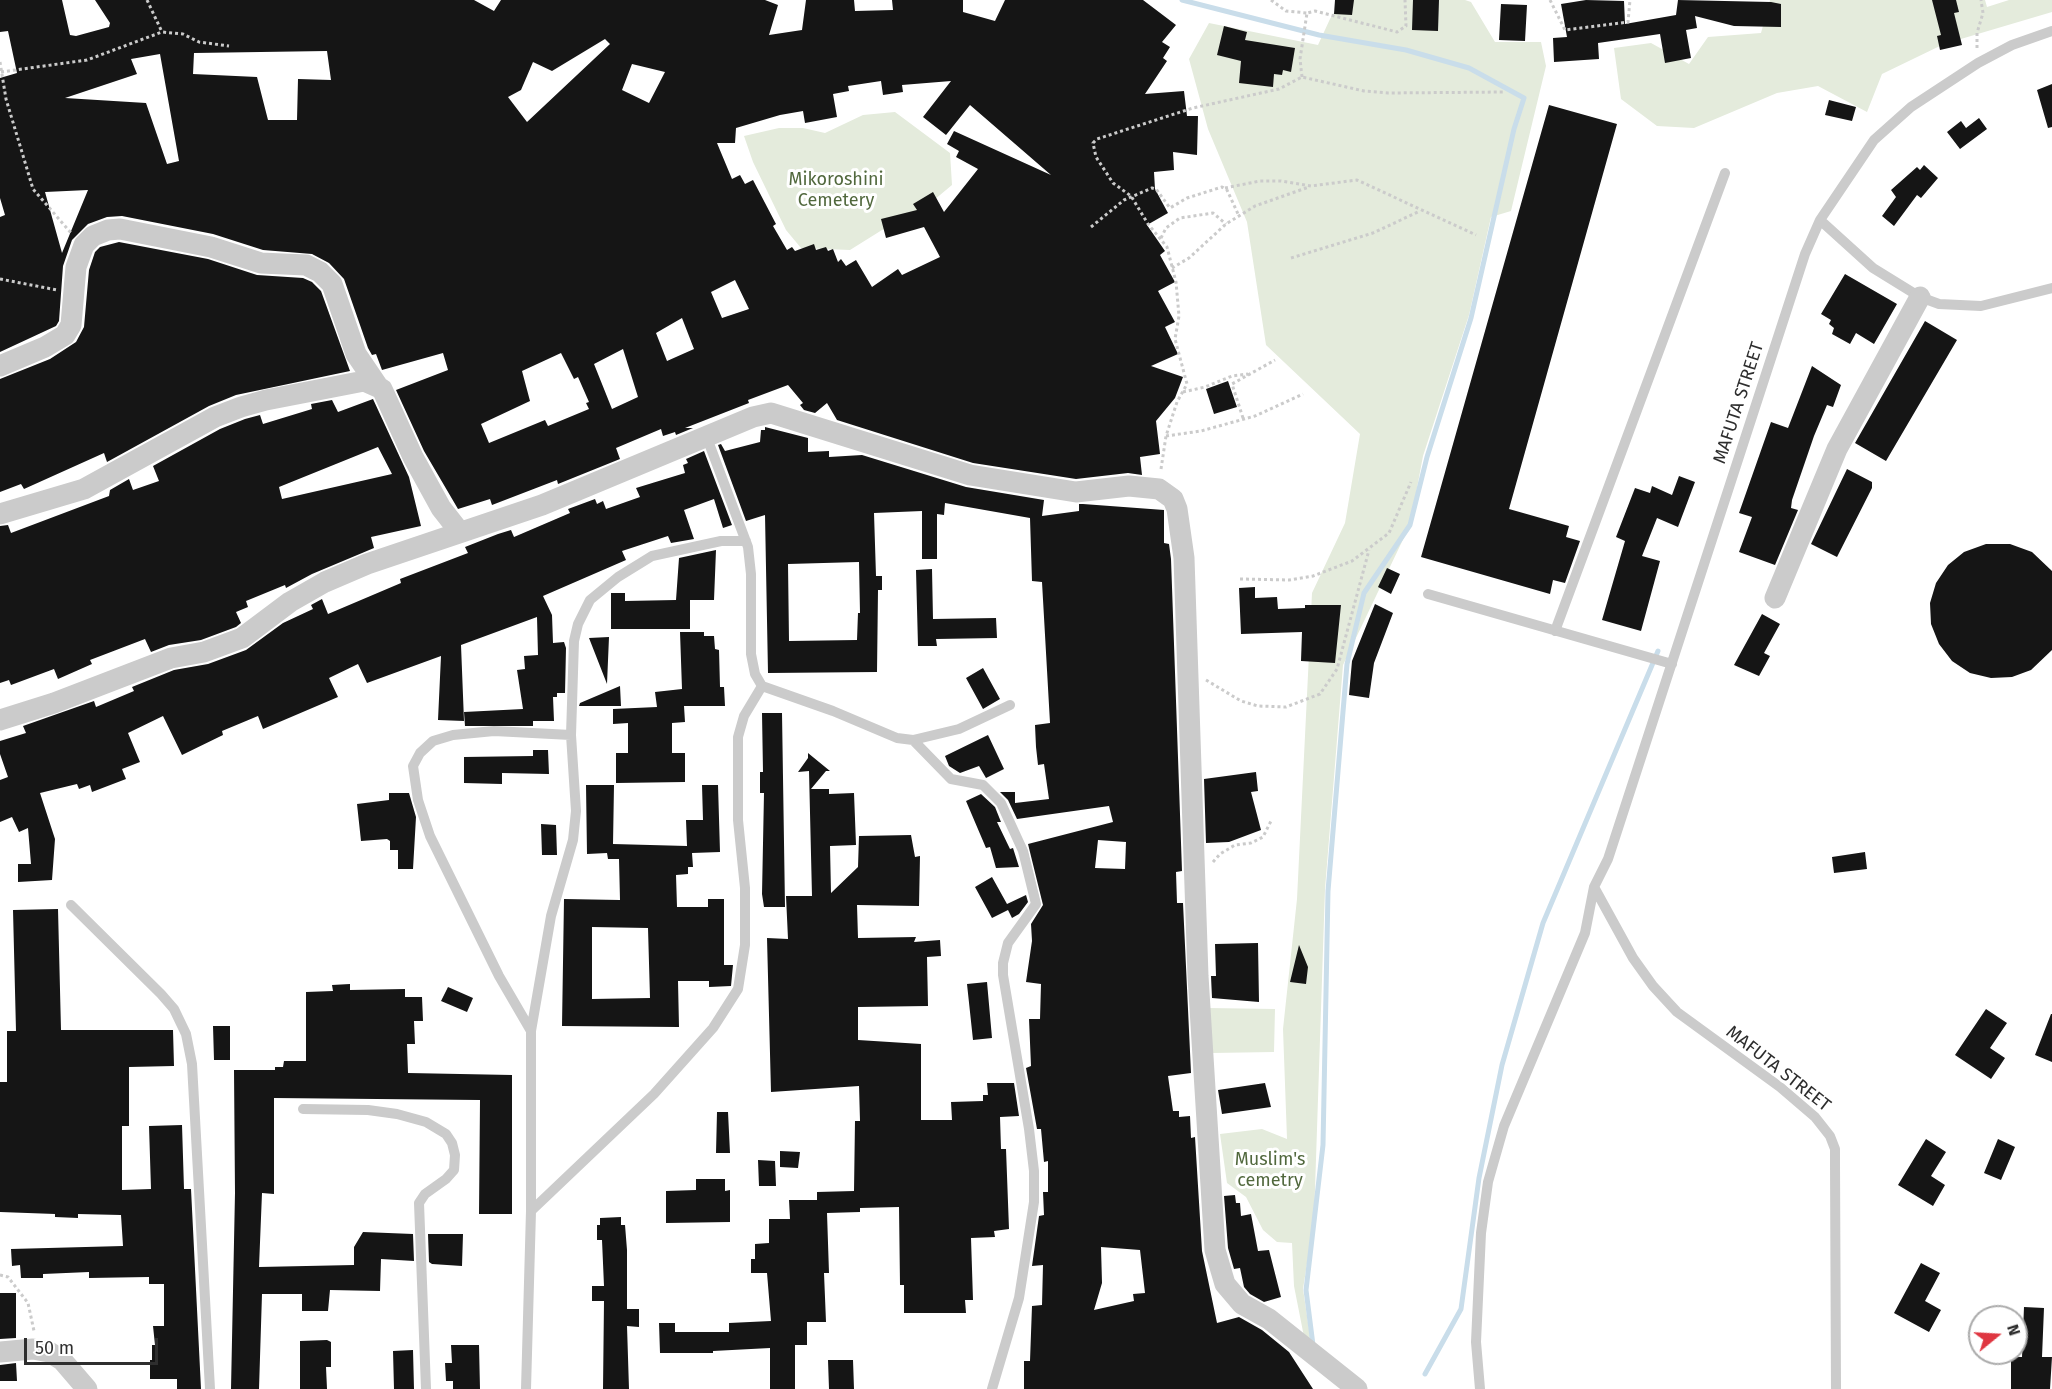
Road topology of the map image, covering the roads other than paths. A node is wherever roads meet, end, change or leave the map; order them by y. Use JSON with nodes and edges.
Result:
{"nodes":[{"id":1,"x":2052,"y":31,"type":"edge"},
{"id":2,"x":1725,"y":173,"type":"dead end"},
{"id":3,"x":1820,"y":220,"type":"junction"},
{"id":4,"x":2052,"y":288,"type":"edge"},
{"id":5,"x":1920,"y":297,"type":"junction"},
{"id":6,"x":0,"y":366,"type":"edge"},
{"id":7,"x":377,"y":385,"type":"junction"},
{"id":8,"x":707,"y":438,"type":"junction"},
{"id":9,"x":0,"y":514,"type":"edge"},
{"id":10,"x":459,"y":531,"type":"junction"},
{"id":11,"x":746,"y":541,"type":"junction"},
{"id":12,"x":1428,"y":594,"type":"dead end"},
{"id":13,"x":1775,"y":598,"type":"dead end"},
{"id":14,"x":1555,"y":631,"type":"junction"},
{"id":15,"x":1672,"y":664,"type":"junction"},
{"id":16,"x":762,"y":686,"type":"junction"},
{"id":17,"x":1010,"y":705,"type":"dead end"},
{"id":18,"x":0,"y":720,"type":"edge"},
{"id":19,"x":571,"y":735,"type":"junction"},
{"id":20,"x":913,"y":740,"type":"junction"},
{"id":21,"x":1594,"y":887,"type":"junction"},
{"id":22,"x":71,"y":905,"type":"dead end"},
{"id":23,"x":531,"y":1030,"type":"junction"},
{"id":24,"x":303,"y":1109,"type":"dead end"},
{"id":25,"x":531,"y":1211,"type":"junction"},
{"id":26,"x":0,"y":1352,"type":"edge"},
{"id":27,"x":87,"y":1389,"type":"edge"},
{"id":28,"x":210,"y":1389,"type":"edge"},
{"id":29,"x":426,"y":1389,"type":"edge"},
{"id":30,"x":526,"y":1389,"type":"edge"},
{"id":31,"x":992,"y":1389,"type":"edge"},
{"id":32,"x":1358,"y":1389,"type":"edge"},
{"id":33,"x":1480,"y":1389,"type":"edge"},
{"id":34,"x":1836,"y":1389,"type":"edge"}],
"edges":[{"from":1,"to":3,"type":"lane","name":"MAFUTA STREET"},
{"from":2,"to":14,"type":"lane"},
{"from":3,"to":5,"type":"lane"},
{"from":3,"to":15,"type":"lane","name":"MAFUTA STREET"},
{"from":4,"to":5,"type":"lane"},
{"from":5,"to":13,"type":"street"},
{"from":6,"to":7,"type":"street"},
{"from":7,"to":9,"type":"street"},
{"from":7,"to":10,"type":"street"},
{"from":8,"to":10,"type":"street"},
{"from":8,"to":11,"type":"lane"},
{"from":8,"to":32,"type":"street"},
{"from":10,"to":18,"type":"street"},
{"from":11,"to":16,"type":"lane"},
{"from":11,"to":19,"type":"lane"},
{"from":12,"to":14,"type":"lane"},
{"from":14,"to":15,"type":"lane"},
{"from":15,"to":21,"type":"lane","name":"MAFUTA STREET"},
{"from":16,"to":20,"type":"lane"},
{"from":16,"to":25,"type":"lane"},
{"from":17,"to":20,"type":"lane"},
{"from":19,"to":23,"type":"lane"},
{"from":19,"to":23,"type":"lane"},
{"from":20,"to":31,"type":"lane"},
{"from":21,"to":33,"type":"lane","name":"MAFUTA STREET"},
{"from":21,"to":34,"type":"lane","name":"MAFUTA STREET"},
{"from":22,"to":28,"type":"lane"},
{"from":23,"to":25,"type":"lane"},
{"from":24,"to":29,"type":"lane"},
{"from":25,"to":30,"type":"lane"},
{"from":26,"to":27,"type":"street"}]}
